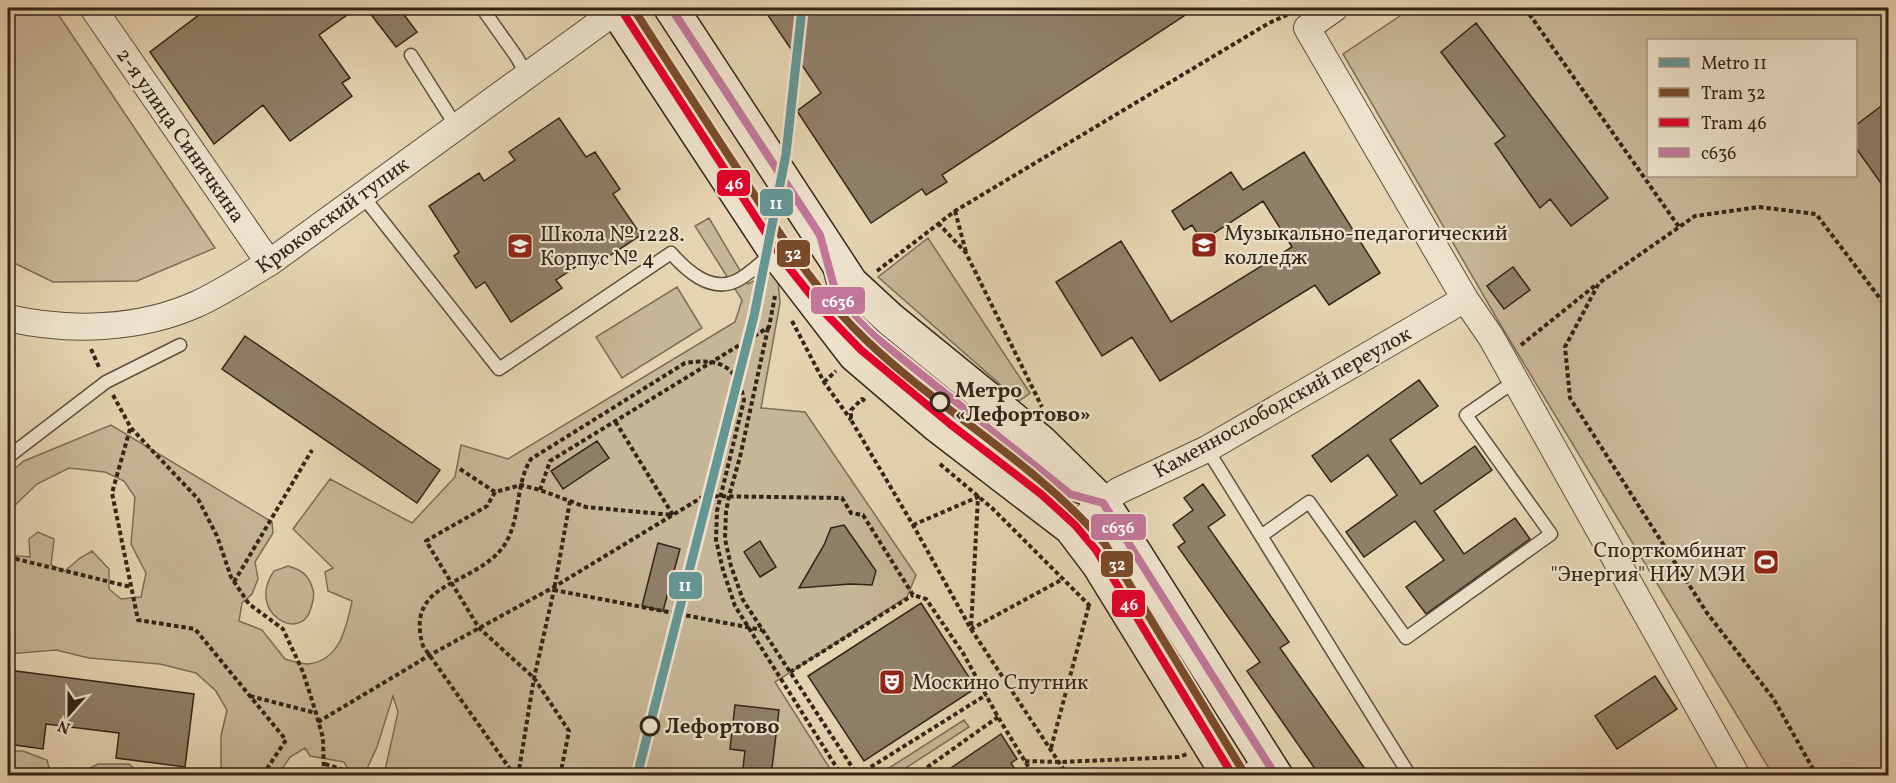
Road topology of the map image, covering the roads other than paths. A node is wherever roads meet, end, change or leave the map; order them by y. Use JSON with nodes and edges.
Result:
{"nodes":[{"id":1,"x":93,"y":8,"type":"edge"},
{"id":2,"x":482,"y":8,"type":"edge"},
{"id":3,"x":617,"y":8,"type":"edge"},
{"id":4,"x":671,"y":8,"type":"edge"},
{"id":5,"x":1324,"y":10,"type":"edge"},
{"id":6,"x":411,"y":55,"type":"dead end"},
{"id":7,"x":527,"y":75,"type":"junction"},
{"id":8,"x":456,"y":126,"type":"junction"},
{"id":9,"x":362,"y":195,"type":"junction"},
{"id":10,"x":820,"y":235,"type":"junction"},
{"id":11,"x":775,"y":251,"type":"junction"},
{"id":12,"x":269,"y":263,"type":"junction"},
{"id":13,"x":1465,"y":300,"type":"junction"},
{"id":14,"x":8,"y":318,"type":"edge"},
{"id":15,"x":180,"y":345,"type":"dead end"},
{"id":16,"x":1515,"y":381,"type":"junction"},
{"id":17,"x":1207,"y":449,"type":"junction"},
{"id":18,"x":8,"y":457,"type":"edge"},
{"id":19,"x":1103,"y":503,"type":"junction"},
{"id":20,"x":1071,"y":528,"type":"junction"},
{"id":21,"x":1261,"y":536,"type":"junction"},
{"id":22,"x":1265,"y":772,"type":"edge"},
{"id":23,"x":1229,"y":776,"type":"edge"},
{"id":24,"x":1410,"y":776,"type":"edge"},
{"id":25,"x":1737,"y":776,"type":"edge"}],
"edges":[{"from":1,"to":12,"type":"street","name":"2-я улица Синичкина"},
{"from":2,"to":7,"type":"lane"},
{"from":3,"to":7,"type":"street","name":"Крюковский тупик"},
{"from":3,"to":11,"type":"main road"},
{"from":4,"to":10,"type":"main road"},
{"from":5,"to":13,"type":"street"},
{"from":6,"to":8,"type":"lane"},
{"from":7,"to":8,"type":"street","name":"Крюковский тупик"},
{"from":8,"to":9,"type":"street","name":"Крюковский тупик"},
{"from":9,"to":11,"type":"lane"},
{"from":9,"to":12,"type":"street","name":"Крюковский тупик"},
{"from":10,"to":19,"type":"main road"},
{"from":10,"to":19,"type":"lane"},
{"from":11,"to":20,"type":"main road"},
{"from":12,"to":14,"type":"street","name":"Крюковский тупик"},
{"from":13,"to":16,"type":"street"},
{"from":13,"to":17,"type":"street","name":"Каменнослободский переулок"},
{"from":15,"to":18,"type":"lane"},
{"from":16,"to":21,"type":"lane"},
{"from":16,"to":25,"type":"street"},
{"from":17,"to":19,"type":"street","name":"Каменнослободский переулок"},
{"from":17,"to":21,"type":"lane"},
{"from":19,"to":20,"type":"street","name":"Каменнослободский переулок"},
{"from":19,"to":22,"type":"main road"},
{"from":20,"to":23,"type":"main road"},
{"from":21,"to":24,"type":"lane"}]}
